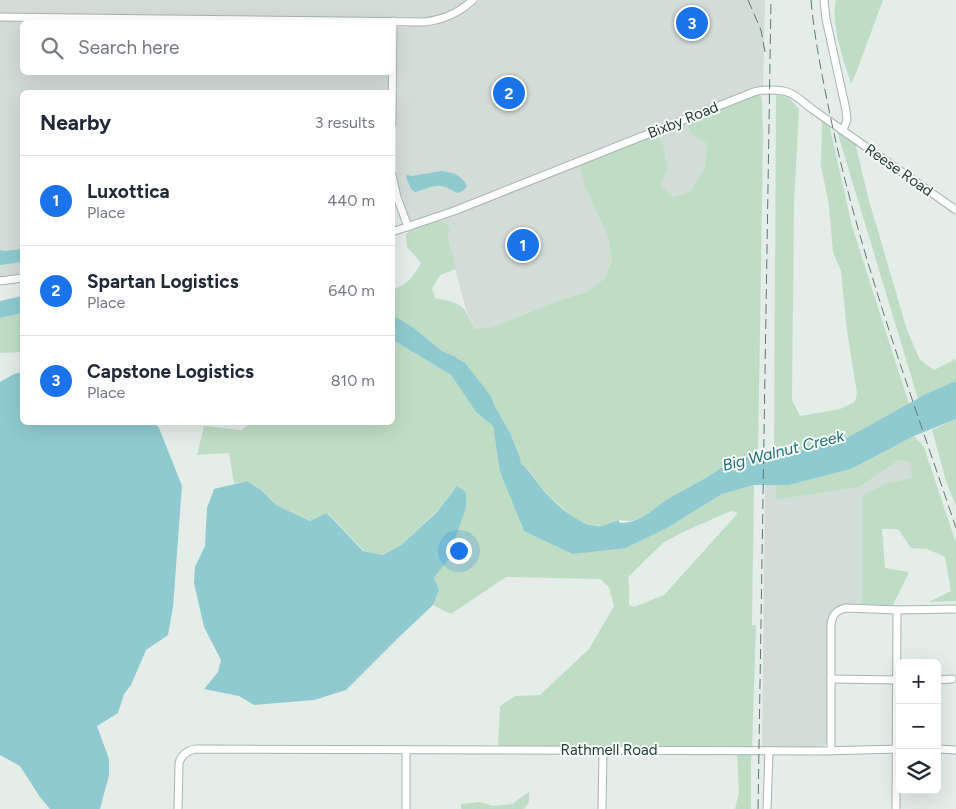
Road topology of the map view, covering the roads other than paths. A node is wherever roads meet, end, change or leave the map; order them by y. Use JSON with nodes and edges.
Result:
{"nodes":[{"id":1,"x":473,"y":0,"type":"edge"},
{"id":2,"x":824,"y":0,"type":"edge"},
{"id":3,"x":0,"y":16,"type":"edge"},
{"id":4,"x":234,"y":20,"type":"edge"},
{"id":5,"x":395,"y":22,"type":"edge"},
{"id":6,"x":392,"y":75,"type":"edge"},
{"id":7,"x":392,"y":90,"type":"edge"},
{"id":8,"x":843,"y":130,"type":"junction"},
{"id":9,"x":395,"y":187,"type":"edge"},
{"id":10,"x":956,"y":210,"type":"edge"},
{"id":11,"x":408,"y":227,"type":"junction"},
{"id":12,"x":395,"y":231,"type":"edge"},
{"id":13,"x":20,"y":278,"type":"edge"},
{"id":14,"x":0,"y":281,"type":"edge"},
{"id":15,"x":956,"y":609,"type":"edge"},
{"id":16,"x":897,"y":610,"type":"junction"},
{"id":17,"x":898,"y":659,"type":"edge"},
{"id":18,"x":831,"y":679,"type":"junction"},
{"id":19,"x":896,"y":680,"type":"edge"},
{"id":20,"x":941,"y":680,"type":"edge"},
{"id":21,"x":952,"y":680,"type":"dead end"},
{"id":22,"x":896,"y":749,"type":"edge"},
{"id":23,"x":941,"y":749,"type":"edge"},
{"id":24,"x":406,"y":750,"type":"junction"},
{"id":25,"x":603,"y":750,"type":"junction"},
{"id":26,"x":956,"y":750,"type":"edge"},
{"id":27,"x":769,"y":751,"type":"junction"},
{"id":28,"x":831,"y":751,"type":"junction"},
{"id":29,"x":896,"y":794,"type":"edge"},
{"id":30,"x":178,"y":809,"type":"edge"},
{"id":31,"x":406,"y":809,"type":"edge"},
{"id":32,"x":602,"y":809,"type":"edge"},
{"id":33,"x":767,"y":809,"type":"edge"},
{"id":34,"x":896,"y":809,"type":"edge"}],
"edges":[{"from":1,"to":5,"type":"street"},
{"from":2,"to":8,"type":"street"},
{"from":3,"to":4,"type":"street"},
{"from":6,"to":7,"type":"street"},
{"from":8,"to":10,"type":"street","name":"Reese Road"},
{"from":8,"to":11,"type":"street","name":"Bixby Road"},
{"from":9,"to":11,"type":"street"},
{"from":11,"to":12,"type":"street","name":"Bixby Road"},
{"from":13,"to":14,"type":"street"},
{"from":15,"to":16,"type":"street"},
{"from":16,"to":17,"type":"street"},
{"from":16,"to":18,"type":"street"},
{"from":18,"to":19,"type":"street"},
{"from":18,"to":28,"type":"street"},
{"from":20,"to":21,"type":"street"},
{"from":22,"to":28,"type":"street","name":"Rathmell Road"},
{"from":23,"to":26,"type":"street"},
{"from":24,"to":25,"type":"street","name":"Rathmell Road"},
{"from":24,"to":30,"type":"street","name":"Rathmell Road"},
{"from":24,"to":31,"type":"street"},
{"from":25,"to":27,"type":"street","name":"Rathmell Road"},
{"from":25,"to":32,"type":"street"},
{"from":27,"to":28,"type":"street","name":"Rathmell Road"},
{"from":27,"to":33,"type":"street"},
{"from":29,"to":34,"type":"street"}]}
